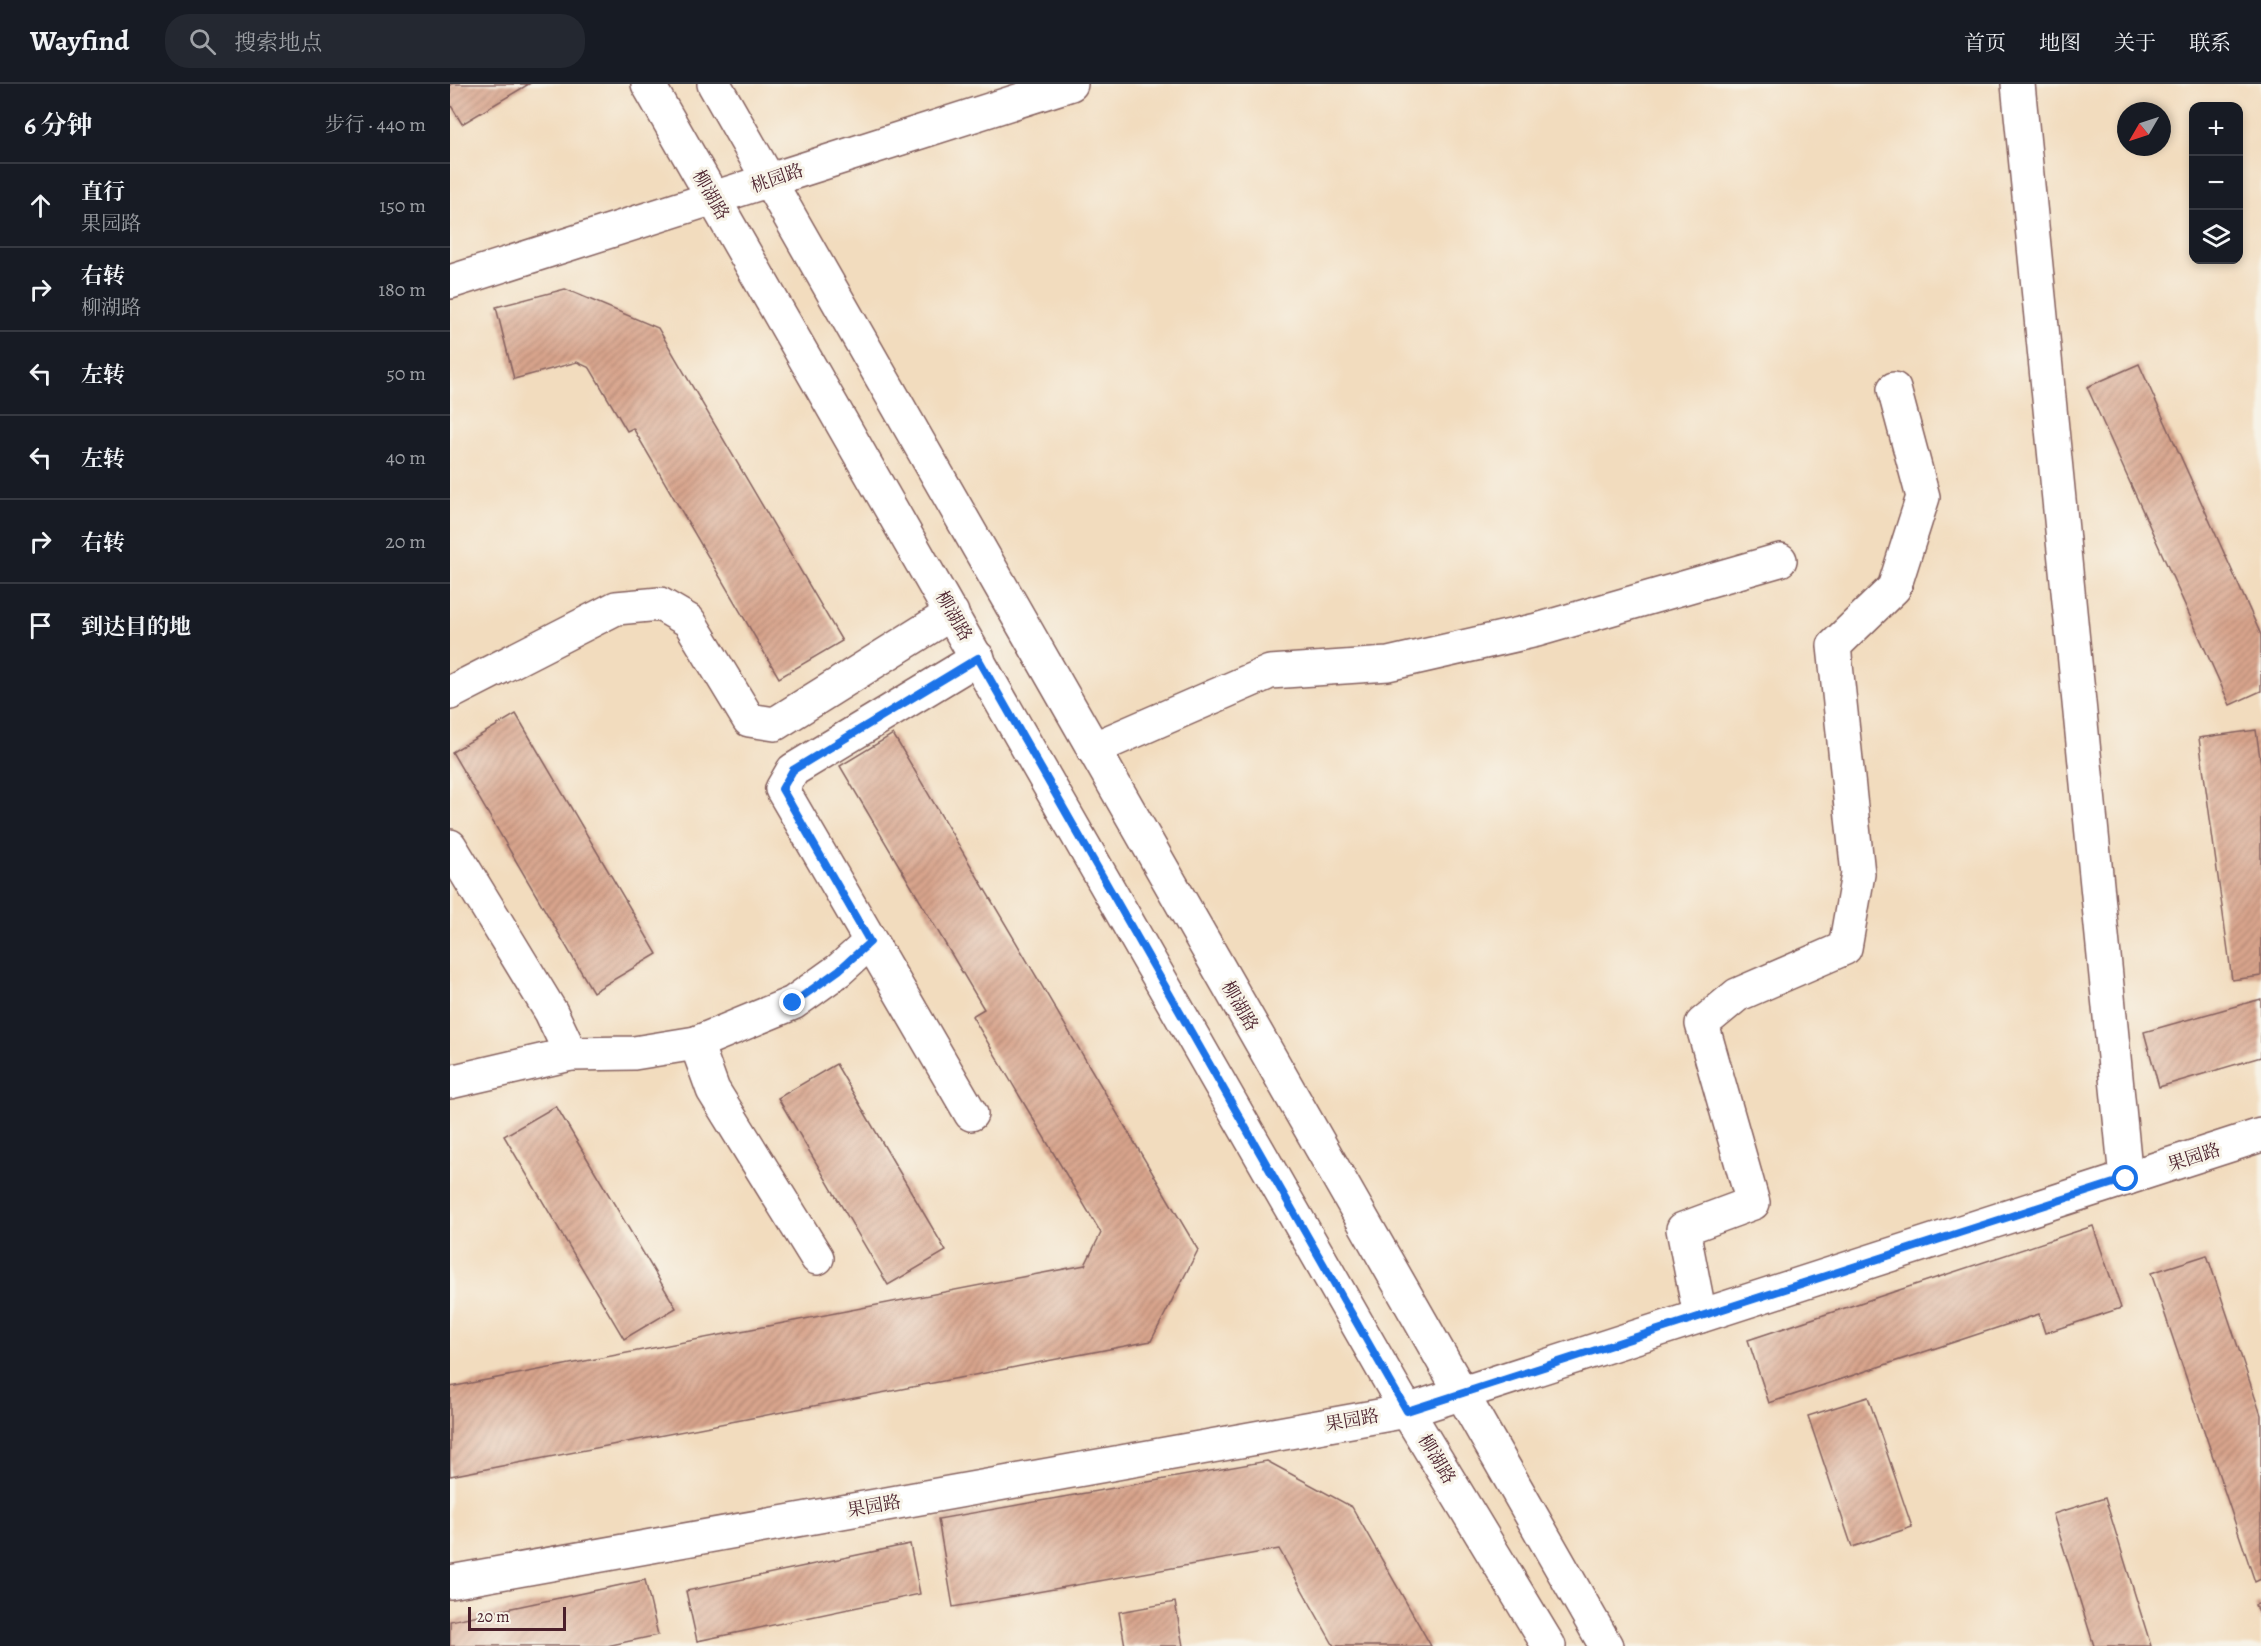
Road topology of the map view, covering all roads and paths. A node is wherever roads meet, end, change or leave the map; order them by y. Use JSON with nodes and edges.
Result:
{"nodes":[{"id":1,"x":648,"y":84,"type":"edge"},
{"id":2,"x":714,"y":84,"type":"edge"},
{"id":3,"x":1071,"y":84,"type":"edge"},
{"id":4,"x":2018,"y":84,"type":"edge"},
{"id":5,"x":768,"y":180,"type":"junction"},
{"id":6,"x":714,"y":200,"type":"junction"},
{"id":7,"x":450,"y":282,"type":"edge"},
{"id":8,"x":1894,"y":389,"type":"dead end"},
{"id":9,"x":1780,"y":560,"type":"dead end"},
{"id":10,"x":952,"y":613,"type":"junction"},
{"id":11,"x":978,"y":658,"type":"junction"},
{"id":12,"x":450,"y":693,"type":"edge"},
{"id":13,"x":1094,"y":749,"type":"junction"},
{"id":14,"x":450,"y":846,"type":"edge"},
{"id":15,"x":870,"y":942,"type":"junction"},
{"id":16,"x":696,"y":1043,"type":"junction"},
{"id":17,"x":571,"y":1054,"type":"junction"},
{"id":18,"x":450,"y":1082,"type":"edge"},
{"id":19,"x":971,"y":1114,"type":"dead end"},
{"id":20,"x":2261,"y":1135,"type":"edge"},
{"id":21,"x":2126,"y":1179,"type":"junction"},
{"id":22,"x":817,"y":1258,"type":"dead end"},
{"id":23,"x":1700,"y":1316,"type":"junction"},
{"id":24,"x":1461,"y":1392,"type":"junction"},
{"id":25,"x":1407,"y":1411,"type":"junction"},
{"id":26,"x":450,"y":1582,"type":"edge"},
{"id":27,"x":1549,"y":1646,"type":"edge"},
{"id":28,"x":1606,"y":1646,"type":"edge"}],
"edges":[{"from":1,"to":6,"type":"street","name":"柳湖路"},
{"from":2,"to":5,"type":"street","name":"柳湖路"},
{"from":3,"to":5,"type":"street","name":"桃园路"},
{"from":4,"to":21,"type":"street"},
{"from":5,"to":6,"type":"street","name":"桃园路"},
{"from":5,"to":13,"type":"street","name":"柳湖路"},
{"from":6,"to":7,"type":"street","name":"桃园路"},
{"from":6,"to":10,"type":"street","name":"柳湖路"},
{"from":8,"to":23,"type":"street"},
{"from":9,"to":13,"type":"street"},
{"from":10,"to":11,"type":"street","name":"柳湖路"},
{"from":10,"to":12,"type":"street"},
{"from":11,"to":15,"type":"street"},
{"from":11,"to":25,"type":"street","name":"柳湖路"},
{"from":13,"to":24,"type":"street","name":"柳湖路"},
{"from":14,"to":17,"type":"street"},
{"from":15,"to":16,"type":"street"},
{"from":15,"to":19,"type":"street"},
{"from":16,"to":17,"type":"street"},
{"from":16,"to":22,"type":"street"},
{"from":17,"to":18,"type":"street"},
{"from":20,"to":21,"type":"street","name":"果园路"},
{"from":21,"to":23,"type":"street","name":"果园路"},
{"from":23,"to":24,"type":"street","name":"果园路"},
{"from":24,"to":25,"type":"street","name":"果园路"},
{"from":24,"to":28,"type":"street","name":"柳湖路"},
{"from":25,"to":26,"type":"street","name":"果园路"},
{"from":25,"to":27,"type":"street","name":"柳湖路"}]}
